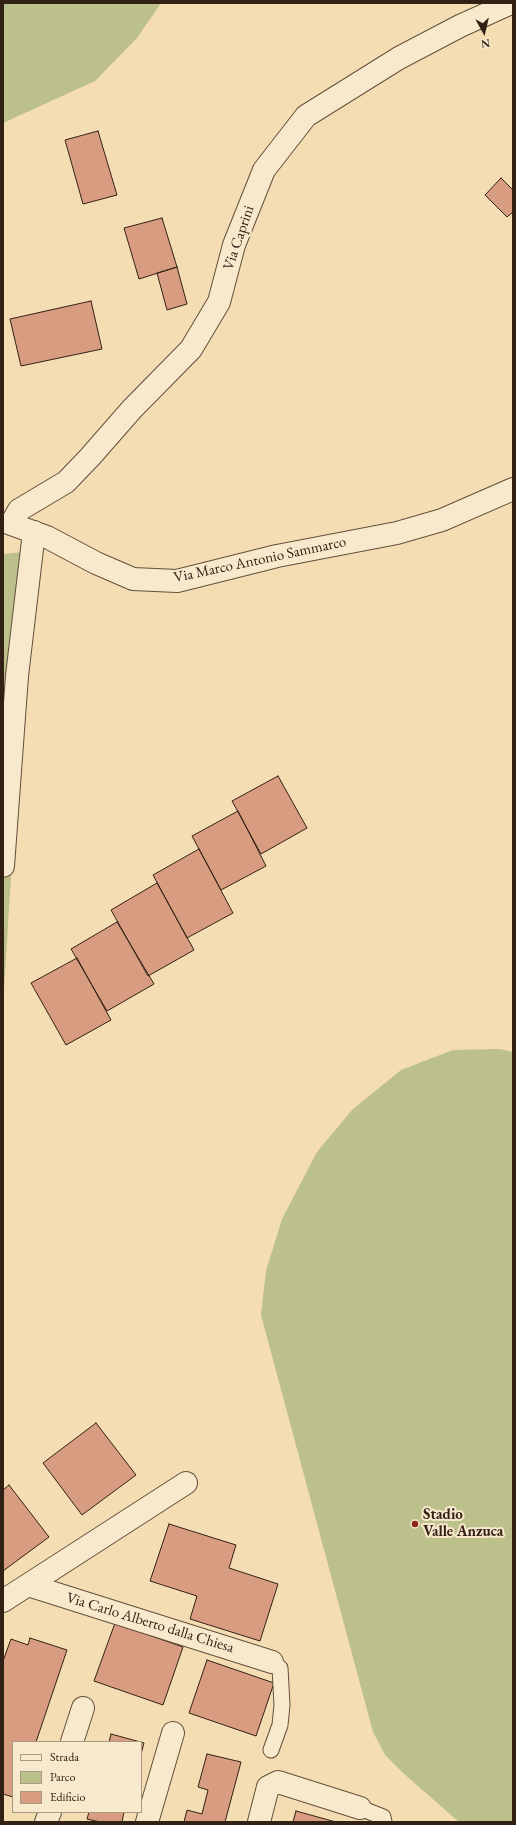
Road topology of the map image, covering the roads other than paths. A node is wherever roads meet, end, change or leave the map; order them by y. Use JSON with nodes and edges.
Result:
{"nodes":[{"id":1,"x":511,"y":3,"type":"edge"},
{"id":2,"x":513,"y":489,"type":"edge"},
{"id":3,"x":7,"y":525,"type":"edge"},
{"id":4,"x":40,"y":535,"type":"junction"},
{"id":5,"x":3,"y":866,"type":"edge"},
{"id":6,"x":186,"y":1483,"type":"dead end"},
{"id":7,"x":28,"y":1585,"type":"junction"},
{"id":8,"x":3,"y":1601,"type":"edge"},
{"id":9,"x":272,"y":1662,"type":"joint"},
{"id":10,"x":83,"y":1708,"type":"dead end"},
{"id":11,"x":173,"y":1733,"type":"dead end"},
{"id":12,"x":72,"y":1741,"type":"edge"},
{"id":13,"x":271,"y":1750,"type":"dead end"},
{"id":14,"x":360,"y":1808,"type":"joint"},
{"id":15,"x":147,"y":1822,"type":"edge"},
{"id":16,"x":259,"y":1822,"type":"edge"},
{"id":17,"x":384,"y":1822,"type":"edge"}],
"edges":[{"from":1,"to":3,"type":"street","name":"Via Caprini"},
{"from":2,"to":4,"type":"street","name":"Via Marco Antonio Sammarco"},
{"from":3,"to":4,"type":"street","name":"Via Marco Antonio Sammarco"},
{"from":4,"to":5,"type":"street"},
{"from":6,"to":7,"type":"street"},
{"from":7,"to":8,"type":"street"},
{"from":7,"to":9,"type":"street","name":"Via Carlo Alberto dalla Chiesa"},
{"from":9,"to":13,"type":"lane"},
{"from":10,"to":12,"type":"street"},
{"from":11,"to":15,"type":"street"},
{"from":14,"to":16,"type":"street"},
{"from":14,"to":17,"type":"lane"}]}
